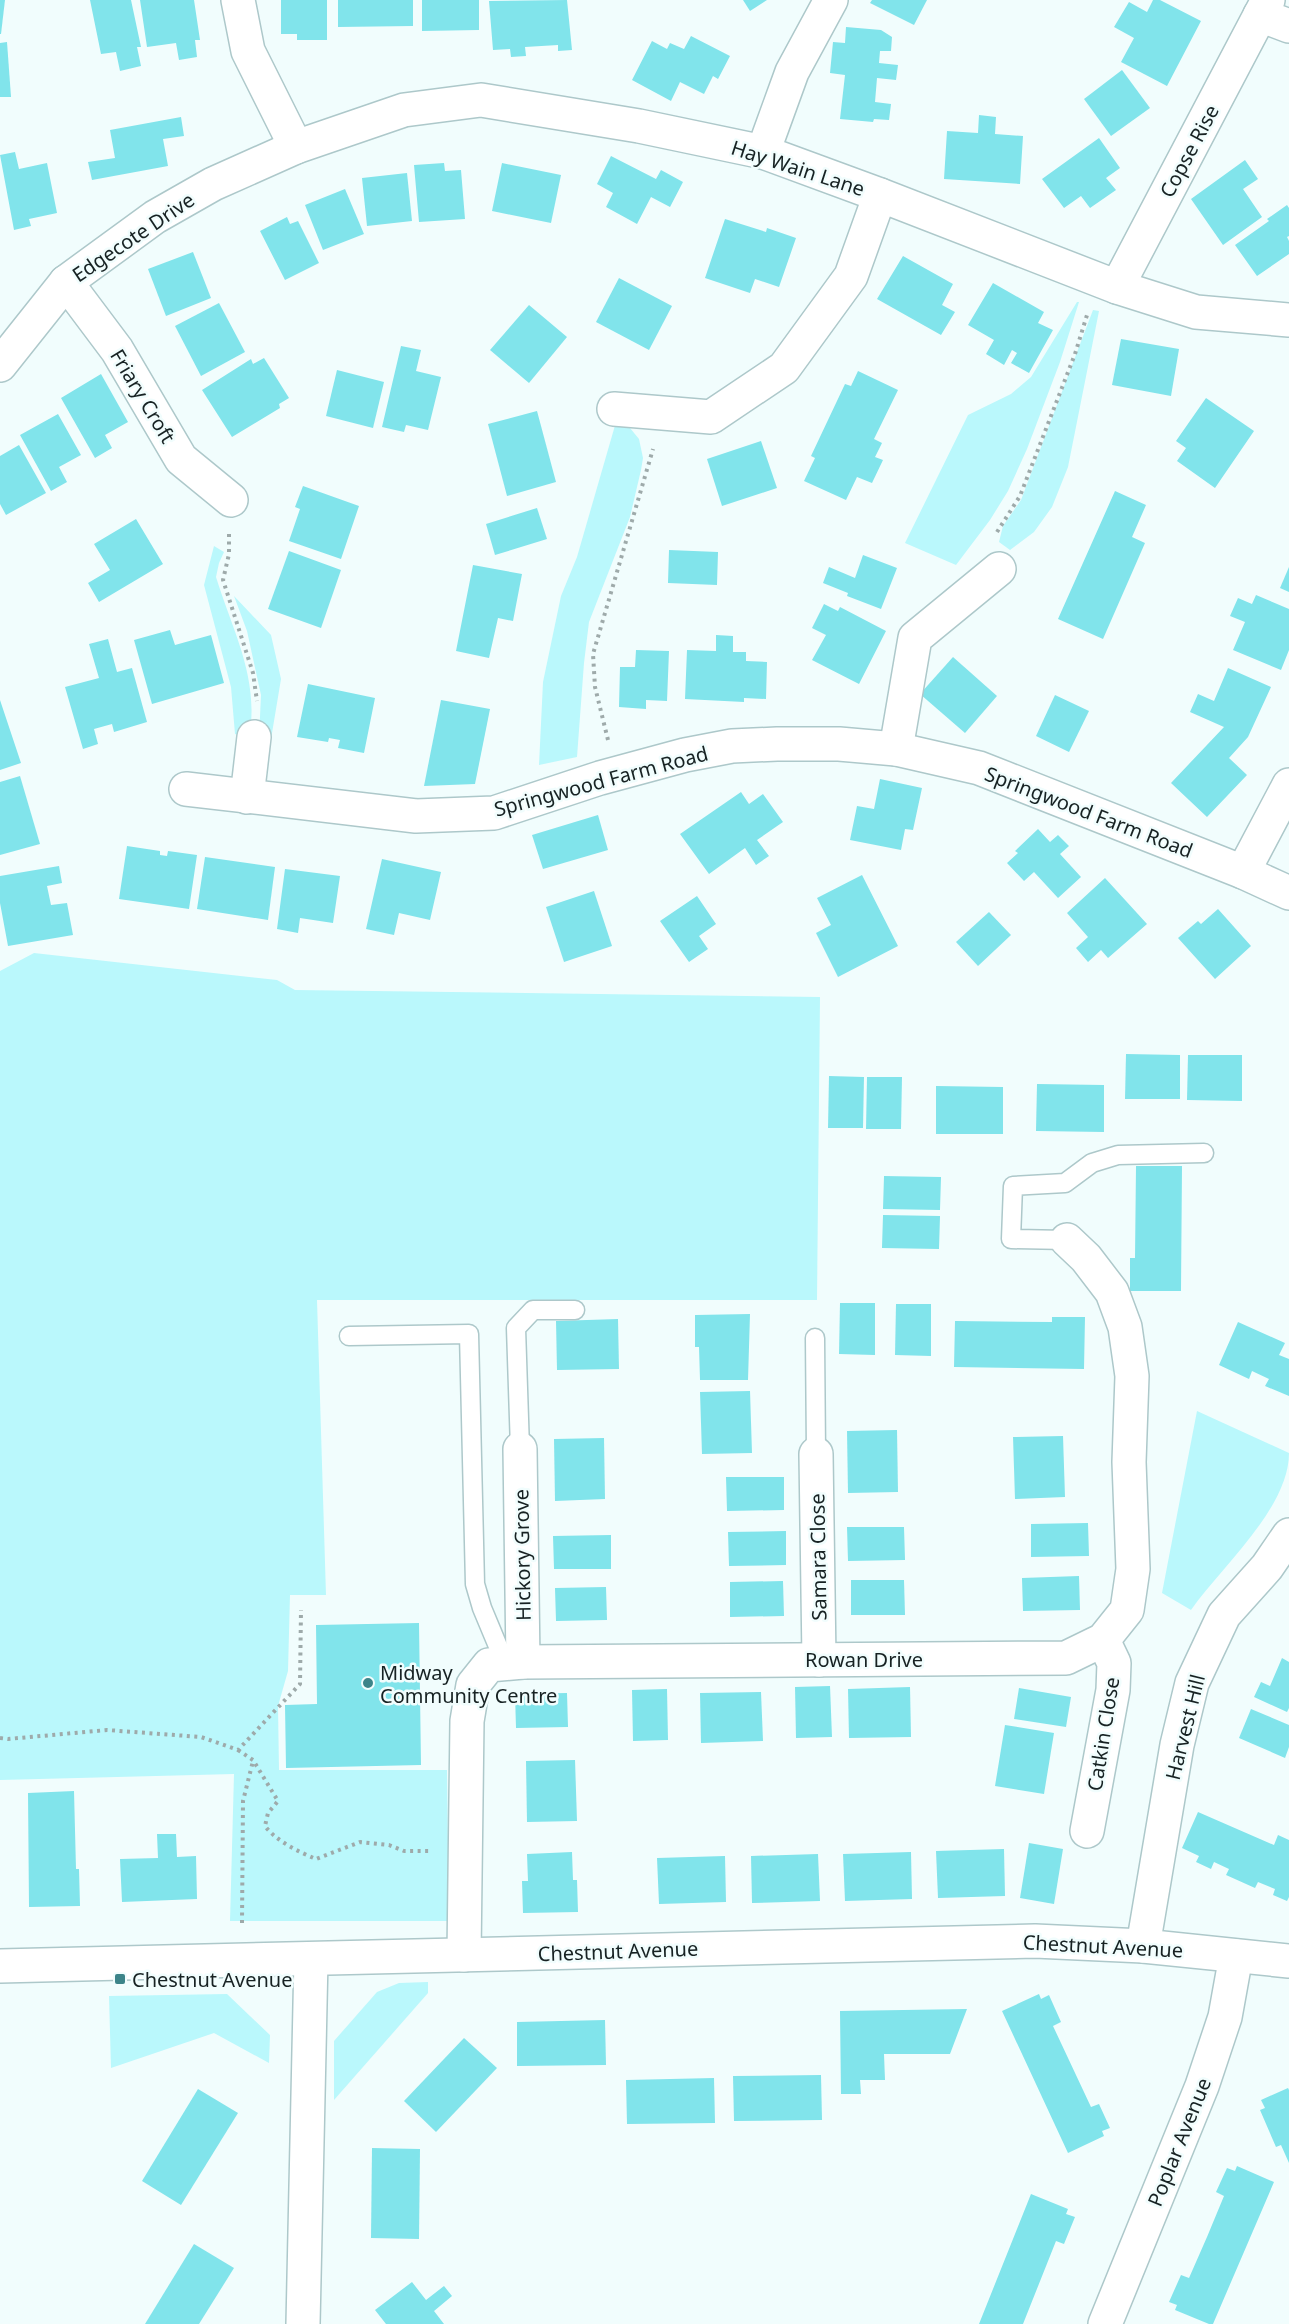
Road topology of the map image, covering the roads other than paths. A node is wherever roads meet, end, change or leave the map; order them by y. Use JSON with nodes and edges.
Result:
{"nodes":[{"id":1,"x":238,"y":0,"type":"edge"},
{"id":2,"x":831,"y":0,"type":"edge"},
{"id":3,"x":1272,"y":14,"type":"edge"},
{"id":4,"x":296,"y":147,"type":"junction"},
{"id":5,"x":763,"y":152,"type":"junction"},
{"id":6,"x":880,"y":195,"type":"junction"},
{"id":7,"x":66,"y":282,"type":"junction"},
{"id":8,"x":1108,"y":284,"type":"junction"},
{"id":9,"x":1289,"y":320,"type":"edge"},
{"id":10,"x":0,"y":365,"type":"edge"},
{"id":11,"x":614,"y":409,"type":"dead end"},
{"id":12,"x":231,"y":500,"type":"road end"},
{"id":13,"x":999,"y":569,"type":"road end"},
{"id":14,"x":254,"y":737,"type":"road end"},
{"id":15,"x":896,"y":749,"type":"junction"},
{"id":16,"x":1289,"y":784,"type":"edge"},
{"id":17,"x":186,"y":789,"type":"dead end"},
{"id":18,"x":247,"y":797,"type":"junction"},
{"id":19,"x":1243,"y":872,"type":"junction"},
{"id":20,"x":1289,"y":893,"type":"edge"},
{"id":21,"x":1204,"y":1153,"type":"dead end"},
{"id":22,"x":1067,"y":1240,"type":"joint"},
{"id":23,"x":575,"y":1310,"type":"dead end"},
{"id":24,"x":349,"y":1336,"type":"dead end"},
{"id":25,"x":815,"y":1338,"type":"dead end"},
{"id":26,"x":520,"y":1449,"type":"joint"},
{"id":27,"x":816,"y":1454,"type":"joint"},
{"id":28,"x":1289,"y":1535,"type":"edge"},
{"id":29,"x":1102,"y":1640,"type":"junction"},
{"id":30,"x":819,"y":1660,"type":"junction"},
{"id":31,"x":514,"y":1663,"type":"junction"},
{"id":32,"x":1087,"y":1831,"type":"dead end"},
{"id":33,"x":1143,"y":1946,"type":"junction"},
{"id":34,"x":464,"y":1955,"type":"junction"},
{"id":35,"x":1236,"y":1956,"type":"junction"},
{"id":36,"x":311,"y":1959,"type":"junction"},
{"id":37,"x":1289,"y":1961,"type":"edge"},
{"id":38,"x":0,"y":1966,"type":"edge"},
{"id":39,"x":303,"y":2324,"type":"edge"},
{"id":40,"x":1105,"y":2324,"type":"edge"}],
"edges":[{"from":1,"to":4,"type":"street"},
{"from":2,"to":5,"type":"street"},
{"from":3,"to":8,"type":"street","name":"Copse Rise"},
{"from":4,"to":5,"type":"street","name":"Hay Wain Lane"},
{"from":4,"to":7,"type":"street","name":"Edgecote Drive"},
{"from":5,"to":6,"type":"street","name":"Hay Wain Lane"},
{"from":6,"to":8,"type":"street","name":"Hay Wain Lane"},
{"from":6,"to":11,"type":"street"},
{"from":7,"to":10,"type":"street","name":"Edgecote Drive"},
{"from":7,"to":12,"type":"street","name":"Friary Croft"},
{"from":8,"to":9,"type":"street","name":"Hay Wain Lane"},
{"from":13,"to":15,"type":"street"},
{"from":14,"to":18,"type":"street"},
{"from":15,"to":18,"type":"street","name":"Springwood Farm Road"},
{"from":15,"to":19,"type":"street","name":"Springwood Farm Road"},
{"from":16,"to":19,"type":"street"},
{"from":17,"to":18,"type":"street","name":"Springwood Farm Road"},
{"from":19,"to":20,"type":"street","name":"Springwood Farm Road"},
{"from":21,"to":22,"type":"lane"},
{"from":22,"to":29,"type":"street","name":"Rowan Drive"},
{"from":23,"to":26,"type":"lane"},
{"from":24,"to":31,"type":"lane"},
{"from":25,"to":27,"type":"lane"},
{"from":26,"to":31,"type":"street","name":"Hickory Grove"},
{"from":27,"to":30,"type":"street","name":"Samara Close"},
{"from":28,"to":33,"type":"street","name":"Harvest Hill"},
{"from":29,"to":30,"type":"street","name":"Rowan Drive"},
{"from":29,"to":32,"type":"street","name":"Catkin Close"},
{"from":30,"to":31,"type":"street","name":"Rowan Drive"},
{"from":31,"to":34,"type":"street","name":"Rowan Drive"},
{"from":33,"to":34,"type":"street","name":"Chestnut Avenue"},
{"from":33,"to":35,"type":"street","name":"Chestnut Avenue"},
{"from":34,"to":36,"type":"street","name":"Chestnut Avenue"},
{"from":35,"to":37,"type":"street","name":"Chestnut Avenue"},
{"from":35,"to":40,"type":"street","name":"Poplar Avenue"},
{"from":36,"to":38,"type":"street","name":"Chestnut Avenue"},
{"from":36,"to":39,"type":"street"}]}
